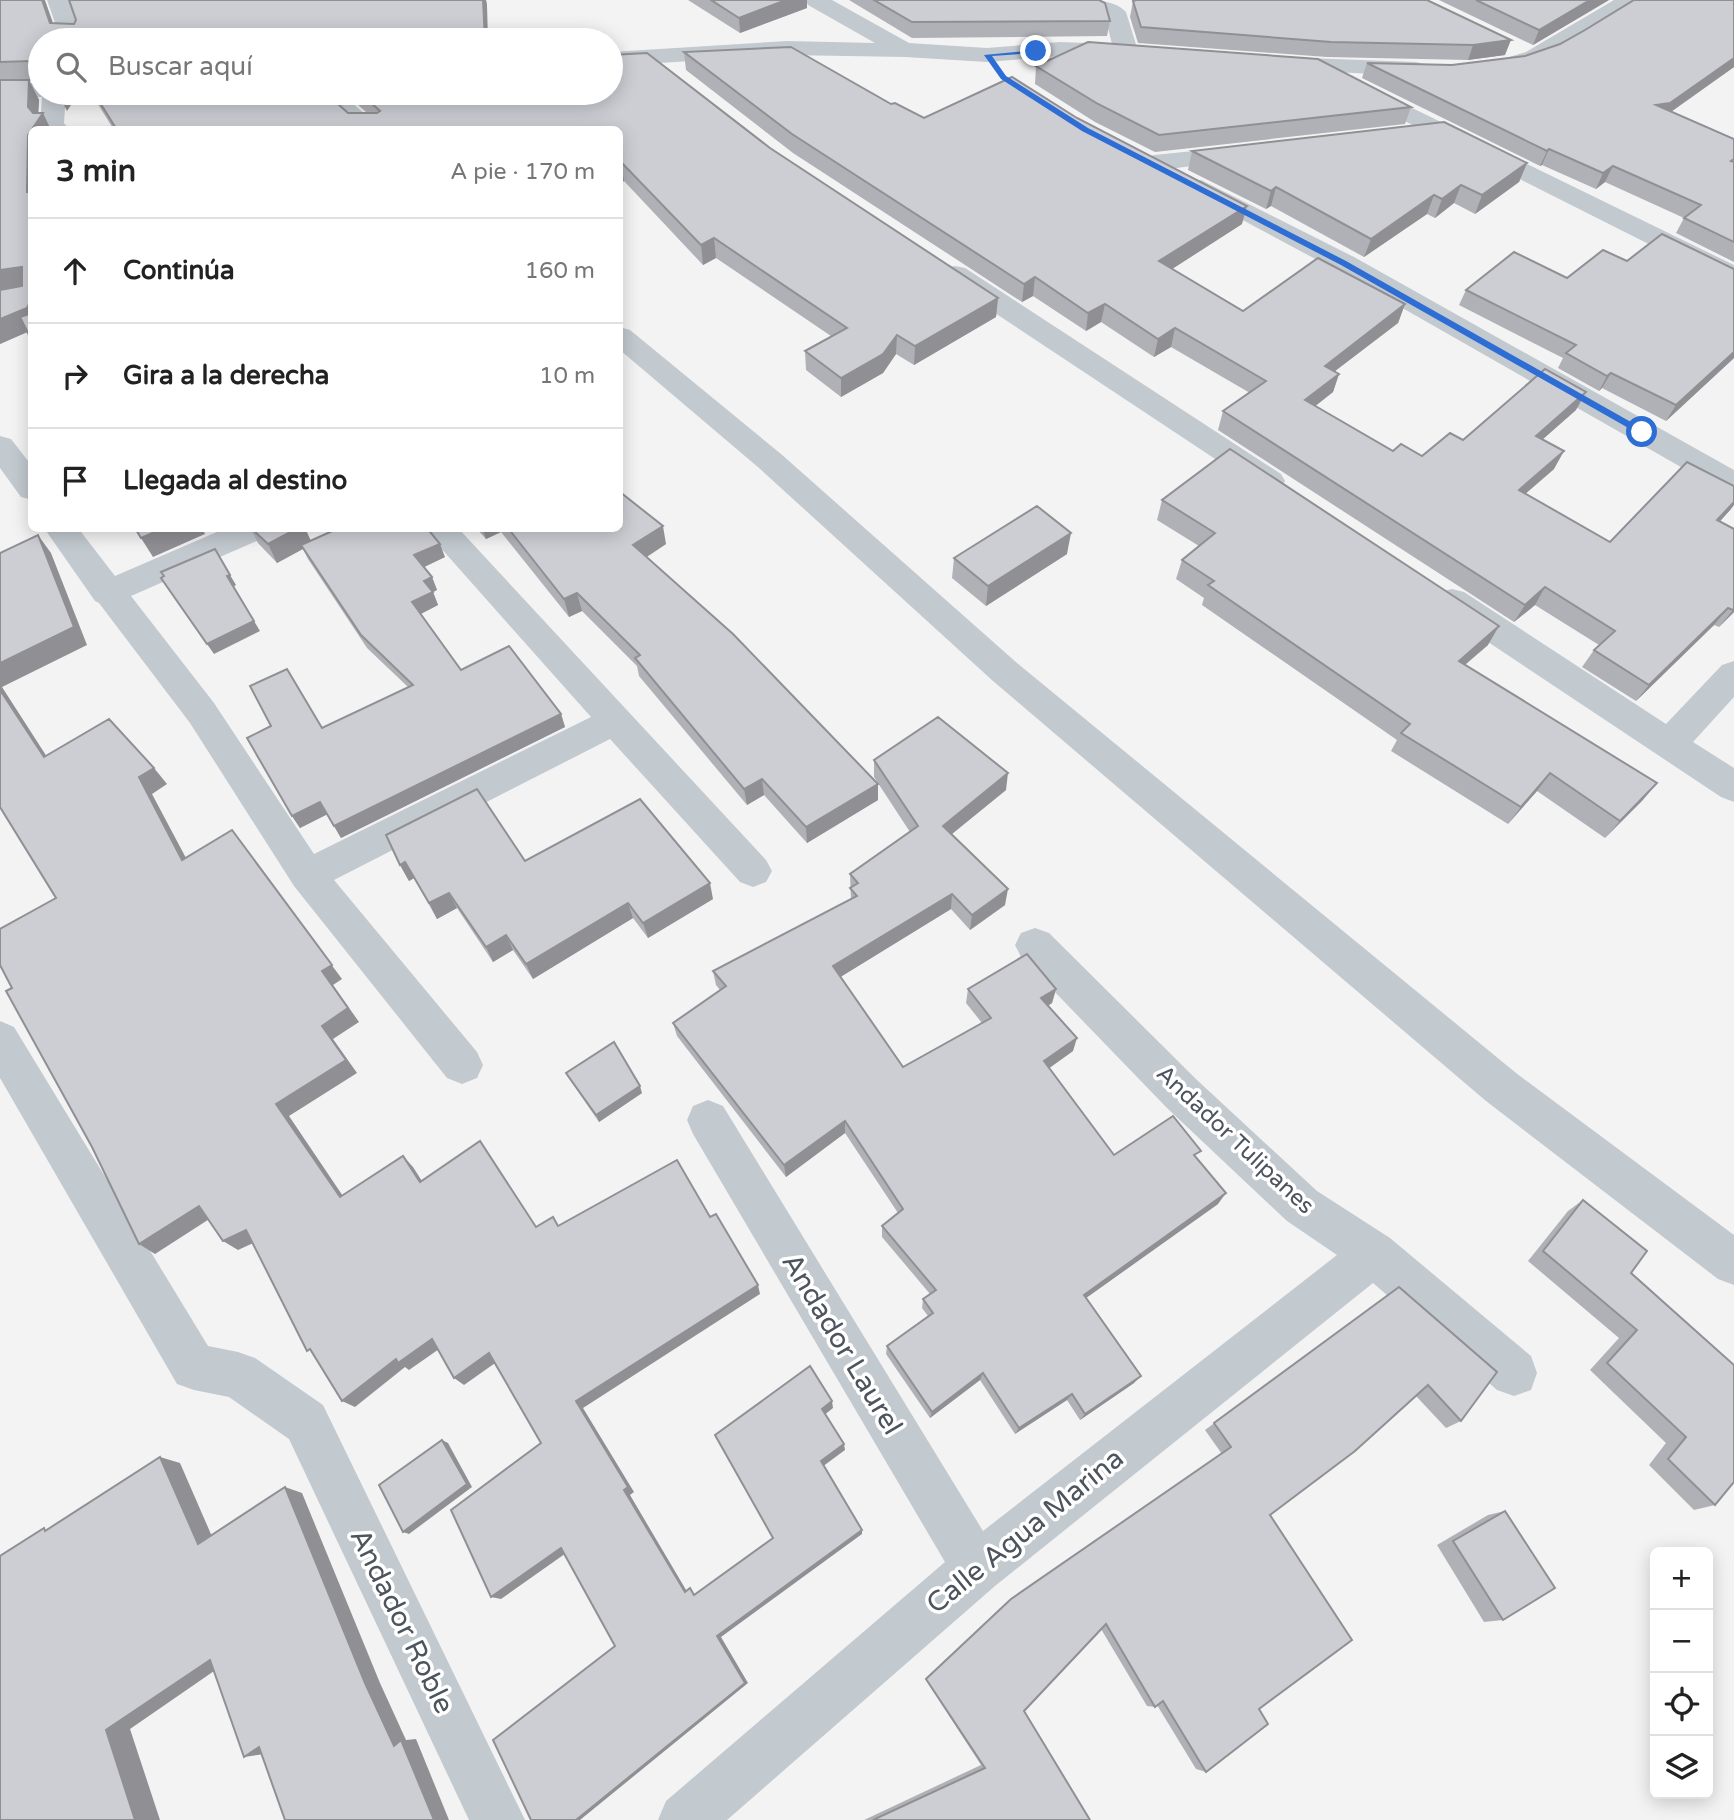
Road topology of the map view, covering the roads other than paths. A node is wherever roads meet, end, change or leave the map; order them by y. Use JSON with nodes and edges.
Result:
{"nodes":[{"id":1,"x":58,"y":0,"type":"edge"},
{"id":2,"x":816,"y":0,"type":"edge"},
{"id":3,"x":1089,"y":0,"type":"edge"},
{"id":4,"x":1630,"y":0,"type":"edge"},
{"id":5,"x":68,"y":28,"type":"edge"},
{"id":6,"x":1510,"y":46,"type":"edge"},
{"id":7,"x":905,"y":50,"type":"junction"},
{"id":8,"x":1126,"y":51,"type":"junction"},
{"id":9,"x":1152,"y":52,"type":"edge"},
{"id":10,"x":987,"y":55,"type":"junction"},
{"id":11,"x":648,"y":56,"type":"junction"},
{"id":12,"x":1534,"y":57,"type":"junction"},
{"id":13,"x":623,"y":59,"type":"edge"},
{"id":14,"x":1260,"y":62,"type":"edge"},
{"id":15,"x":1316,"y":67,"type":"junction"},
{"id":16,"x":1473,"y":68,"type":"edge"},
{"id":17,"x":1437,"y":70,"type":"edge"},
{"id":18,"x":1003,"y":77,"type":"dead end"},
{"id":19,"x":679,"y":80,"type":"edge"},
{"id":20,"x":0,"y":90,"type":"edge"},
{"id":21,"x":28,"y":90,"type":"edge"},
{"id":22,"x":53,"y":105,"type":"edge"},
{"id":23,"x":341,"y":105,"type":"edge"},
{"id":24,"x":53,"y":126,"type":"edge"},
{"id":25,"x":366,"y":126,"type":"edge"},
{"id":26,"x":1440,"y":130,"type":"junction"},
{"id":27,"x":1399,"y":135,"type":"edge"},
{"id":28,"x":1263,"y":151,"type":"edge"},
{"id":29,"x":934,"y":260,"type":"edge"},
{"id":30,"x":1734,"y":276,"type":"edge"},
{"id":31,"x":623,"y":338,"type":"edge"},
{"id":32,"x":0,"y":446,"type":"edge"},
{"id":33,"x":28,"y":484,"type":"edge"},
{"id":34,"x":1734,"y":484,"type":"edge"},
{"id":35,"x":1296,"y":498,"type":"edge"},
{"id":36,"x":63,"y":532,"type":"edge"},
{"id":37,"x":248,"y":532,"type":"edge"},
{"id":38,"x":443,"y":532,"type":"edge"},
{"id":39,"x":1424,"y":583,"type":"edge"},
{"id":40,"x":107,"y":593,"type":"junction"},
{"id":41,"x":1734,"y":674,"type":"edge"},
{"id":42,"x":614,"y":721,"type":"junction"},
{"id":43,"x":1669,"y":744,"type":"junction"},
{"id":44,"x":1734,"y":787,"type":"edge"},
{"id":45,"x":753,"y":871,"type":"dead end"},
{"id":46,"x":307,"y":876,"type":"junction"},
{"id":47,"x":1035,"y":945,"type":"dead end"},
{"id":48,"x":0,"y":1040,"type":"edge"},
{"id":49,"x":463,"y":1065,"type":"dead end"},
{"id":50,"x":708,"y":1120,"type":"dead end"},
{"id":51,"x":1374,"y":1254,"type":"junction"},
{"id":52,"x":1734,"y":1263,"type":"edge"},
{"id":53,"x":1514,"y":1373,"type":"dead end"},
{"id":54,"x":977,"y":1568,"type":"junction"},
{"id":55,"x":498,"y":1820,"type":"edge"},
{"id":56,"x":685,"y":1820,"type":"edge"}],
"edges":[{"from":1,"to":5,"type":"street"},
{"from":2,"to":7,"type":"street"},
{"from":3,"to":8,"type":"street"},
{"from":4,"to":12,"type":"street"},
{"from":6,"to":12,"type":"street"},
{"from":7,"to":10,"type":"street"},
{"from":7,"to":11,"type":"street"},
{"from":8,"to":9,"type":"street"},
{"from":8,"to":10,"type":"street"},
{"from":10,"to":18,"type":"street"},
{"from":11,"to":13,"type":"street"},
{"from":11,"to":19,"type":"street"},
{"from":12,"to":16,"type":"street"},
{"from":14,"to":15,"type":"street"},
{"from":15,"to":17,"type":"street"},
{"from":15,"to":26,"type":"street"},
{"from":20,"to":21,"type":"street"},
{"from":22,"to":24,"type":"street"},
{"from":23,"to":25,"type":"street"},
{"from":26,"to":27,"type":"street"},
{"from":26,"to":30,"type":"street"},
{"from":28,"to":34,"type":"street"},
{"from":29,"to":35,"type":"street"},
{"from":31,"to":52,"type":"street"},
{"from":32,"to":33,"type":"street"},
{"from":36,"to":40,"type":"street"},
{"from":37,"to":40,"type":"street"},
{"from":38,"to":42,"type":"street"},
{"from":39,"to":43,"type":"street"},
{"from":40,"to":46,"type":"street"},
{"from":41,"to":43,"type":"street"},
{"from":42,"to":45,"type":"street"},
{"from":42,"to":46,"type":"street"},
{"from":43,"to":44,"type":"street"},
{"from":46,"to":49,"type":"street"},
{"from":47,"to":51,"type":"street","name":"Andador Tulipanes"},
{"from":48,"to":55,"type":"street","name":"Andador Roble"},
{"from":50,"to":54,"type":"street","name":"Andador Laurel"},
{"from":51,"to":53,"type":"street","name":"Andador Tulipanes"},
{"from":51,"to":54,"type":"street","name":"Calle Agua Marina"},
{"from":54,"to":56,"type":"street","name":"Calle Agua Marina"}]}
